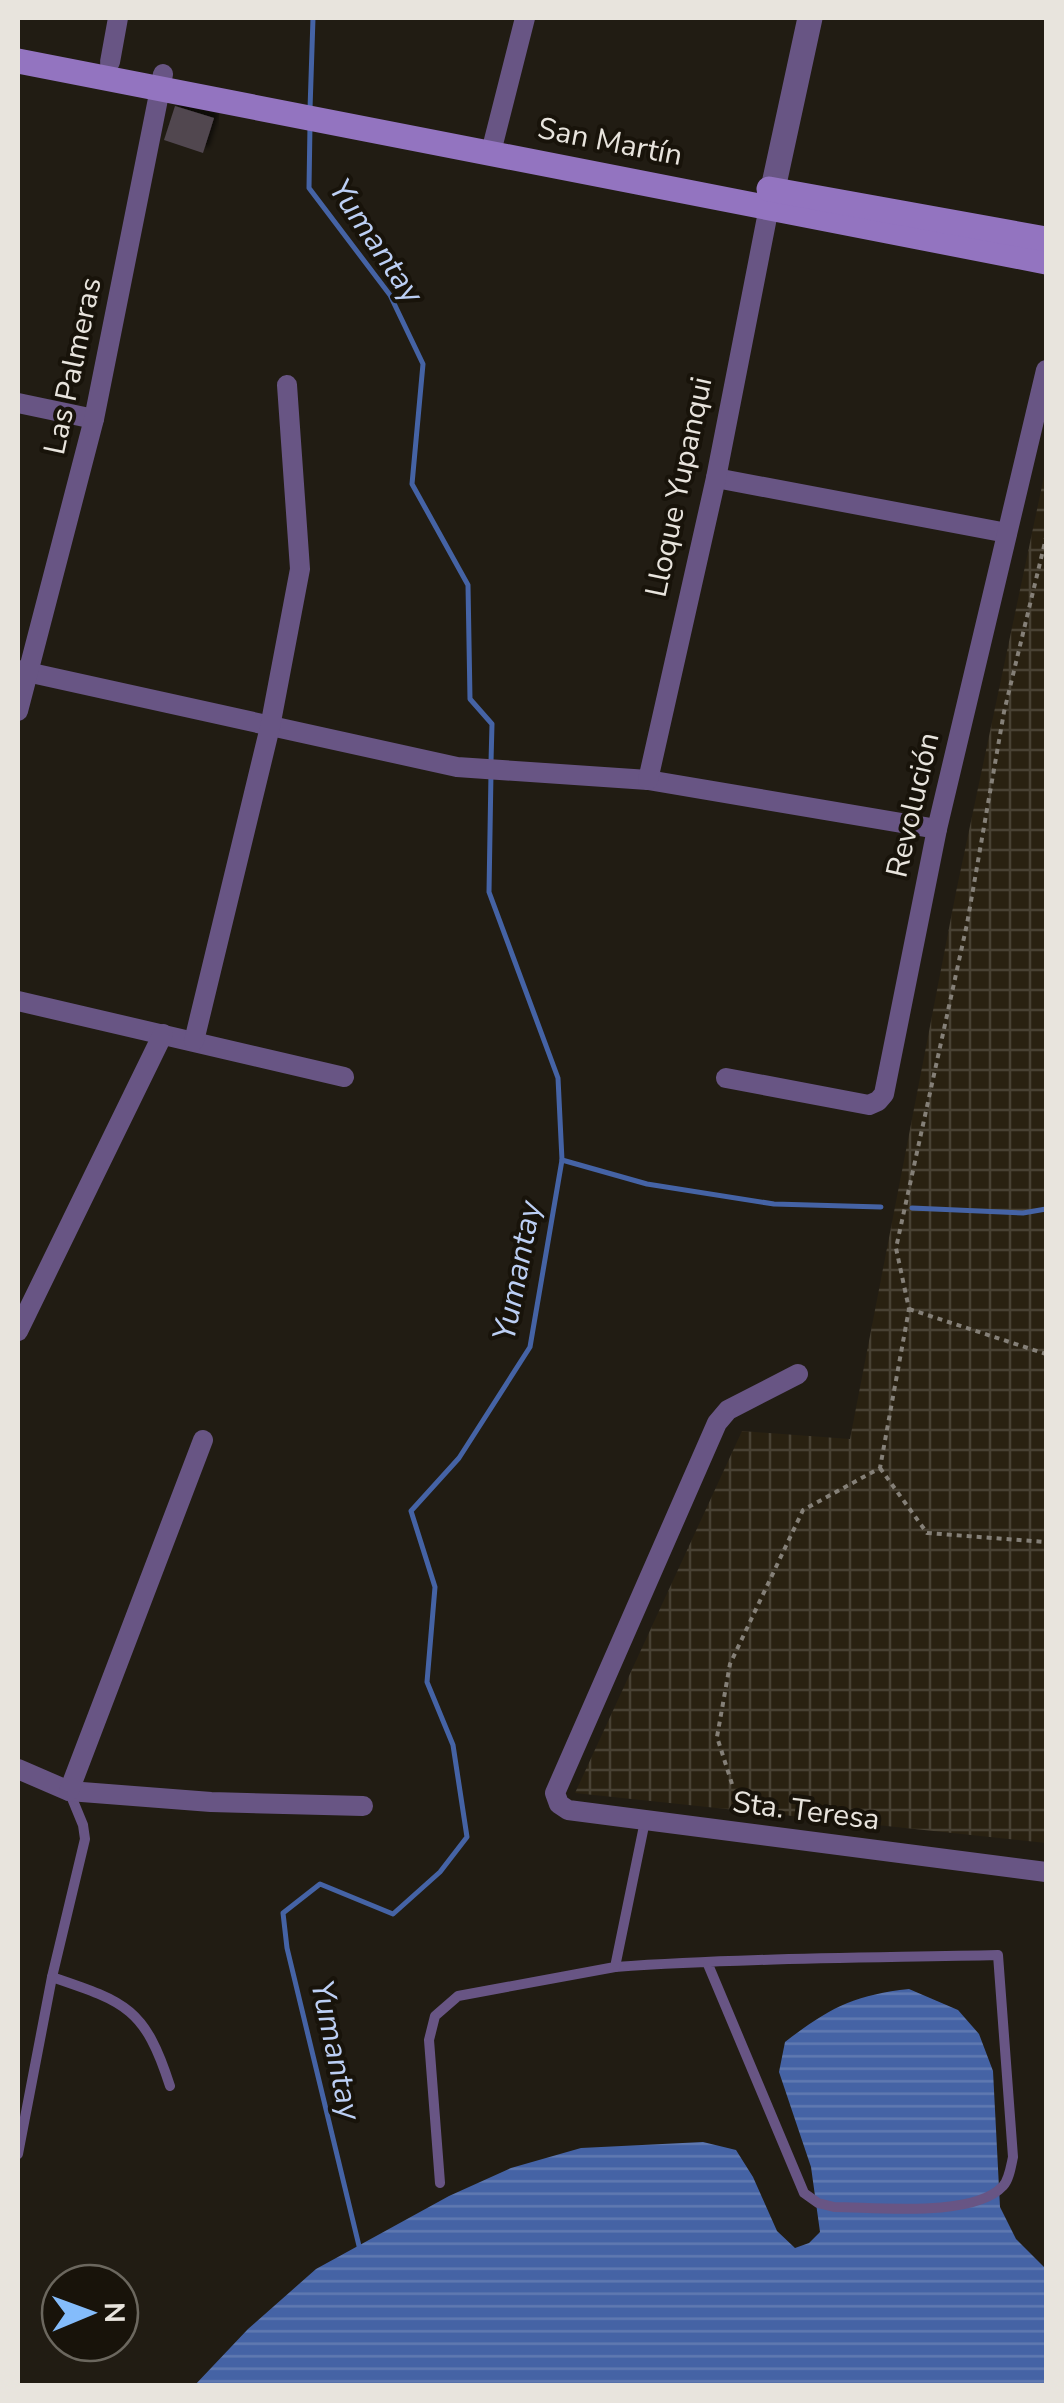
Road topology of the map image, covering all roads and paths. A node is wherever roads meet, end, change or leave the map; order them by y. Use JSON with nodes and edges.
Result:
{"nodes":[{"id":1,"x":118,"y":18,"type":"edge"},
{"id":2,"x":524,"y":18,"type":"edge"},
{"id":3,"x":810,"y":18,"type":"edge"},
{"id":4,"x":18,"y":44,"type":"edge"},
{"id":5,"x":18,"y":61,"type":"edge"},
{"id":6,"x":110,"y":62,"type":"junction"},
{"id":7,"x":162,"y":81,"type":"junction"},
{"id":8,"x":493,"y":143,"type":"junction"},
{"id":9,"x":771,"y":198,"type":"junction"},
{"id":10,"x":1046,"y":239,"type":"edge"},
{"id":11,"x":1046,"y":262,"type":"edge"},
{"id":12,"x":1046,"y":370,"type":"edge"},
{"id":13,"x":287,"y":385,"type":"dead end"},
{"id":14,"x":1044,"y":395,"type":"edge"},
{"id":15,"x":18,"y":404,"type":"edge"},
{"id":16,"x":94,"y":419,"type":"junction"},
{"id":17,"x":716,"y":478,"type":"junction"},
{"id":18,"x":1008,"y":533,"type":"junction"},
{"id":19,"x":1046,"y":538,"type":"edge"},
{"id":20,"x":22,"y":671,"type":"edge"},
{"id":21,"x":18,"y":711,"type":"edge"},
{"id":22,"x":270,"y":727,"type":"junction"},
{"id":23,"x":648,"y":780,"type":"junction"},
{"id":24,"x":936,"y":829,"type":"junction"},
{"id":25,"x":18,"y":1000,"type":"edge"},
{"id":26,"x":163,"y":1034,"type":"junction"},
{"id":27,"x":194,"y":1040,"type":"junction"},
{"id":28,"x":344,"y":1077,"type":"dead end"},
{"id":29,"x":726,"y":1078,"type":"dead end"},
{"id":30,"x":909,"y":1309,"type":"junction"},
{"id":31,"x":18,"y":1332,"type":"edge"},
{"id":32,"x":1046,"y":1354,"type":"edge"},
{"id":33,"x":798,"y":1374,"type":"dead end"},
{"id":34,"x":203,"y":1440,"type":"dead end"},
{"id":35,"x":880,"y":1468,"type":"junction"},
{"id":36,"x":1046,"y":1542,"type":"edge"},
{"id":37,"x":18,"y":1769,"type":"edge"},
{"id":38,"x":732,"y":1784,"type":"dead end"},
{"id":39,"x":69,"y":1791,"type":"junction"},
{"id":40,"x":363,"y":1806,"type":"dead end"},
{"id":41,"x":644,"y":1820,"type":"junction"},
{"id":42,"x":1046,"y":1872,"type":"edge"},
{"id":43,"x":706,"y":1962,"type":"junction"},
{"id":44,"x":615,"y":1967,"type":"junction"},
{"id":45,"x":52,"y":1978,"type":"junction"},
{"id":46,"x":170,"y":2086,"type":"dead end"},
{"id":47,"x":18,"y":2154,"type":"edge"},
{"id":48,"x":440,"y":2183,"type":"dead end"}],
"edges":[{"from":1,"to":6,"type":"street"},
{"from":2,"to":8,"type":"street"},
{"from":3,"to":9,"type":"street","name":"Lloque Yupanqui"},
{"from":4,"to":6,"type":"main road"},
{"from":5,"to":7,"type":"main road"},
{"from":6,"to":7,"type":"main road"},
{"from":7,"to":8,"type":"main road","name":"San Martín"},
{"from":7,"to":16,"type":"street","name":"Las Palmeras"},
{"from":8,"to":9,"type":"main road","name":"San Martín"},
{"from":9,"to":10,"type":"main road","name":"San Martín"},
{"from":9,"to":11,"type":"main road","name":"San Martín"},
{"from":9,"to":17,"type":"street","name":"Lloque Yupanqui"},
{"from":12,"to":14,"type":"street","name":"Revolución"},
{"from":13,"to":22,"type":"street"},
{"from":14,"to":18,"type":"street","name":"Revolución"},
{"from":15,"to":16,"type":"street"},
{"from":16,"to":20,"type":"street","name":"Las Palmeras"},
{"from":17,"to":18,"type":"street"},
{"from":17,"to":23,"type":"street","name":"Lloque Yupanqui"},
{"from":18,"to":24,"type":"street","name":"Revolución"},
{"from":19,"to":30,"type":"path"},
{"from":20,"to":21,"type":"street","name":"Las Palmeras"},
{"from":20,"to":22,"type":"street"},
{"from":22,"to":23,"type":"street"},
{"from":22,"to":27,"type":"street"},
{"from":23,"to":24,"type":"street"},
{"from":24,"to":29,"type":"street","name":"Revolución"},
{"from":25,"to":26,"type":"street"},
{"from":26,"to":27,"type":"street"},
{"from":26,"to":31,"type":"street"},
{"from":27,"to":28,"type":"street"},
{"from":30,"to":32,"type":"path"},
{"from":30,"to":35,"type":"path"},
{"from":33,"to":41,"type":"street","name":"Sta. Teresa"},
{"from":34,"to":39,"type":"street"},
{"from":35,"to":36,"type":"path"},
{"from":35,"to":38,"type":"path"},
{"from":37,"to":39,"type":"street"},
{"from":39,"to":40,"type":"street"},
{"from":39,"to":45,"type":"lane"},
{"from":41,"to":42,"type":"street","name":"Sta. Teresa"},
{"from":41,"to":44,"type":"lane"},
{"from":43,"to":43,"type":"lane"},
{"from":43,"to":44,"type":"lane"},
{"from":44,"to":48,"type":"lane"},
{"from":45,"to":46,"type":"lane"},
{"from":45,"to":47,"type":"lane"}]}
